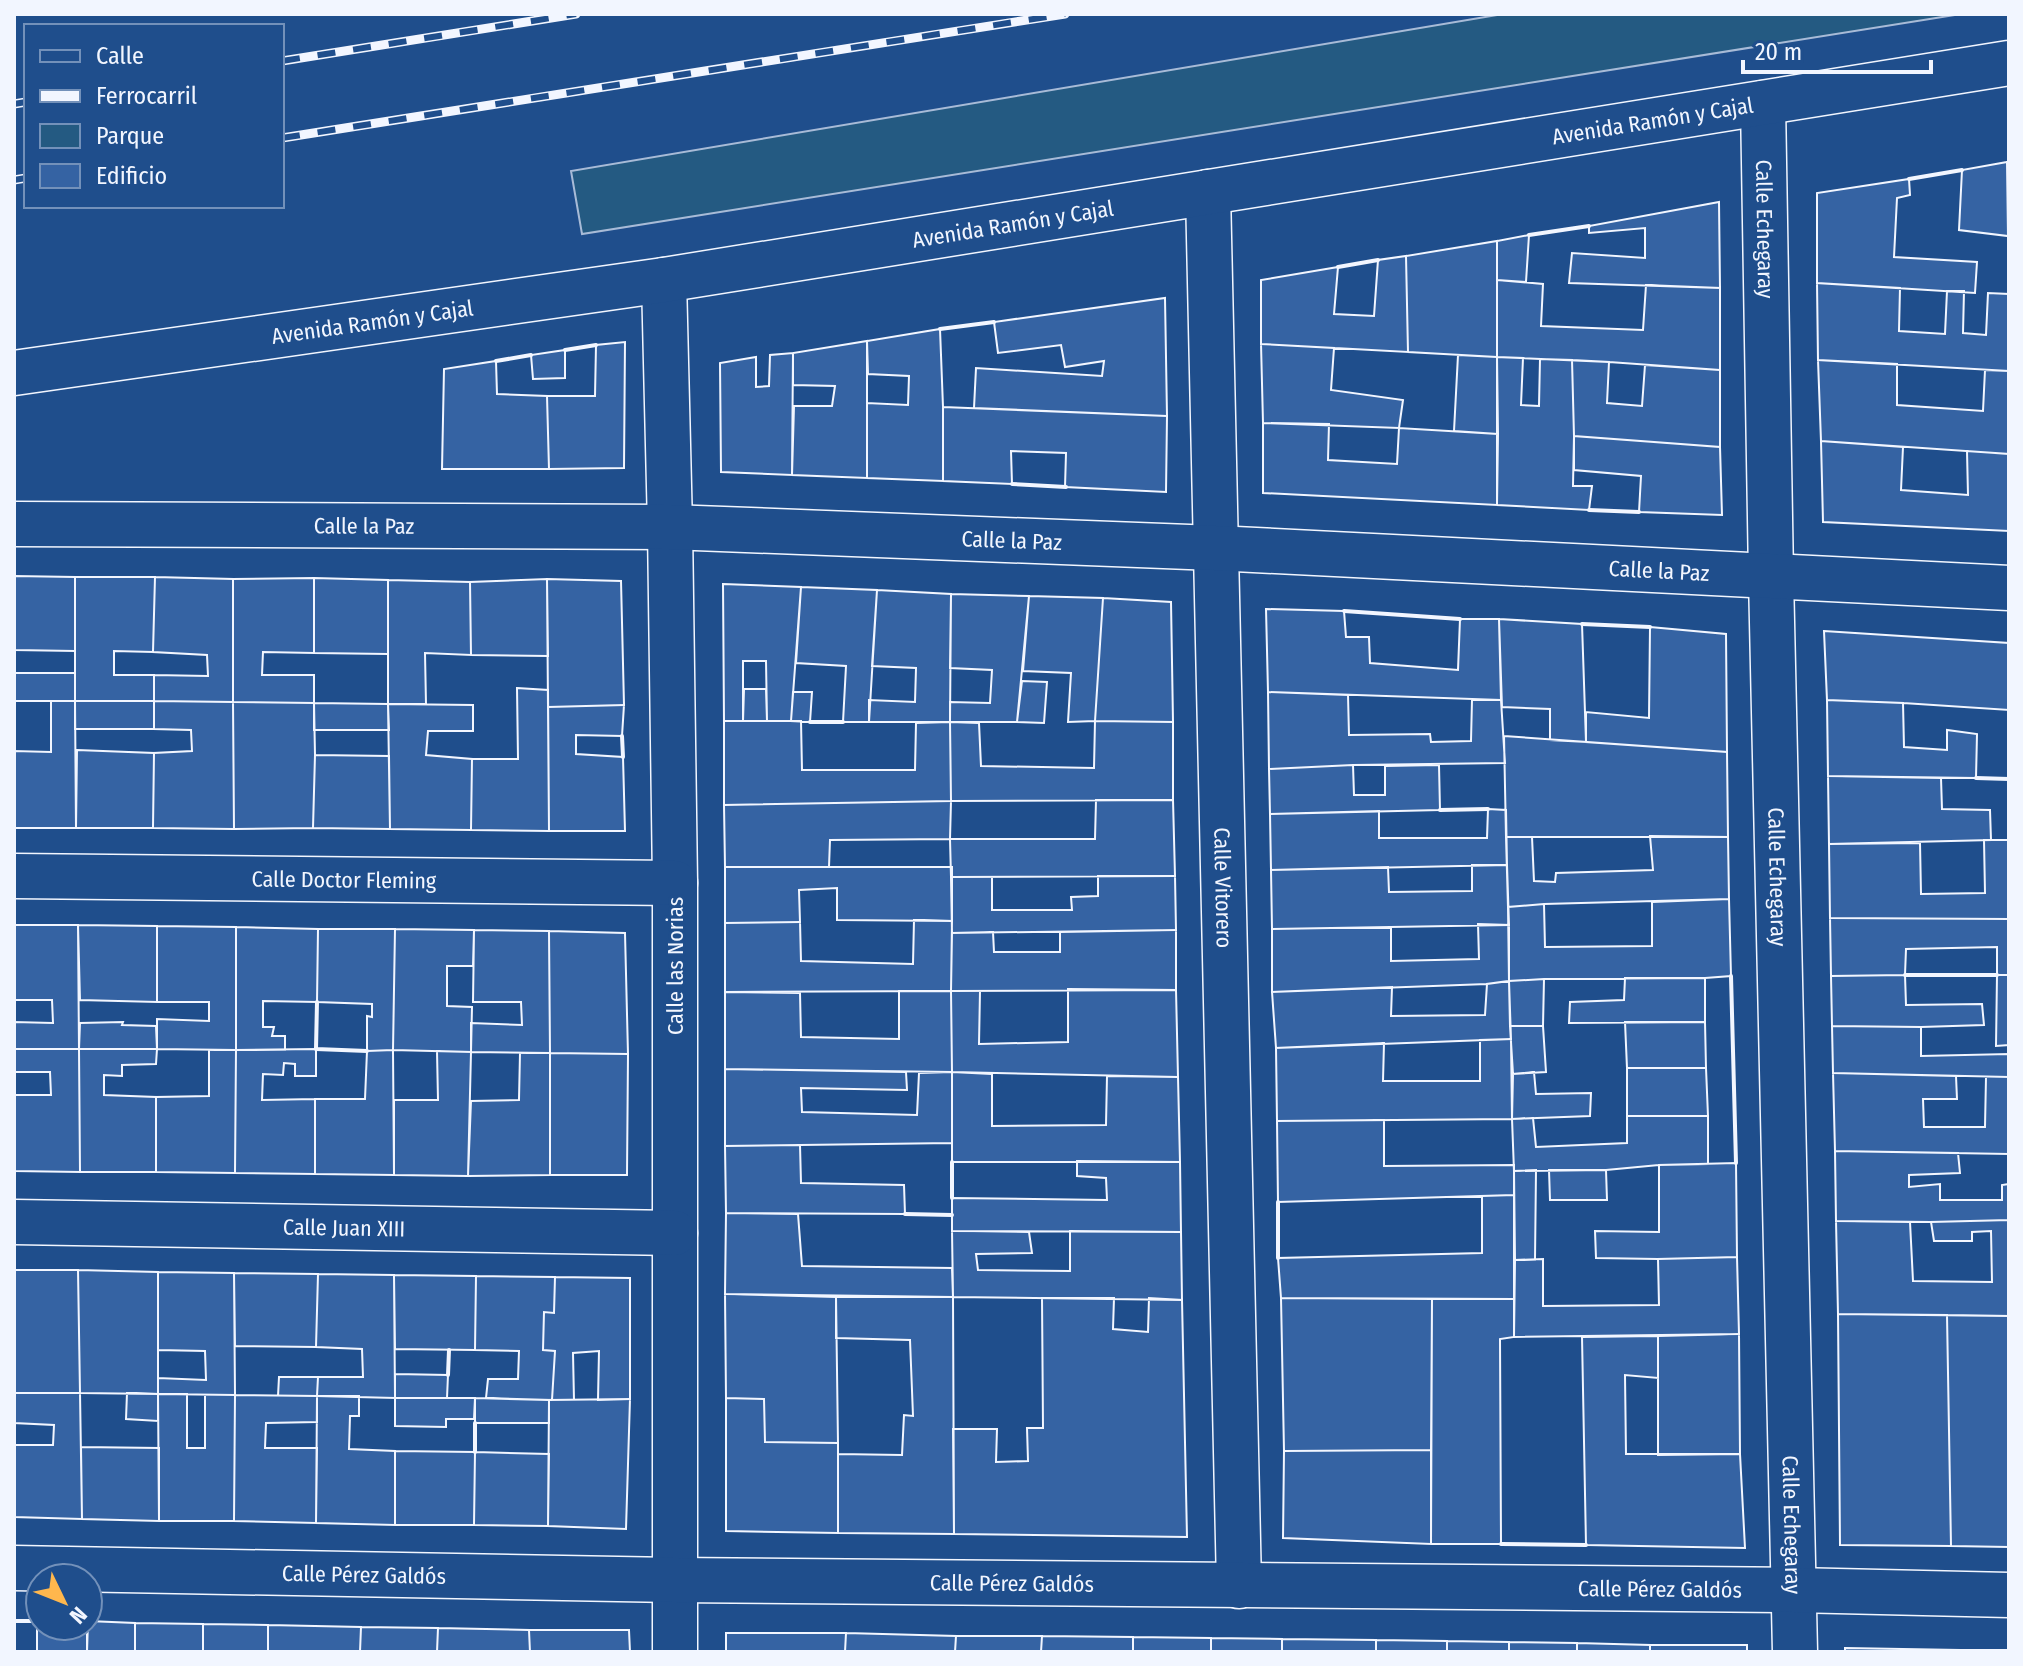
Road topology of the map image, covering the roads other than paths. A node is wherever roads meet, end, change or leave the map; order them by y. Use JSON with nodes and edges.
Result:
{"nodes":[{"id":1,"x":2009,"y":63,"type":"edge"},
{"id":2,"x":1763,"y":103,"type":"junction"},
{"id":3,"x":1208,"y":192,"type":"junction"},
{"id":4,"x":664,"y":280,"type":"junction"},
{"id":5,"x":14,"y":373,"type":"edge"},
{"id":6,"x":14,"y":524,"type":"edge"},
{"id":7,"x":670,"y":527,"type":"junction"},
{"id":8,"x":1215,"y":548,"type":"junction"},
{"id":9,"x":1771,"y":577,"type":"junction"},
{"id":10,"x":2009,"y":588,"type":"edge"},
{"id":11,"x":14,"y":876,"type":"edge"},
{"id":12,"x":675,"y":883,"type":"junction"},
{"id":13,"x":14,"y":1222,"type":"edge"},
{"id":14,"x":675,"y":1233,"type":"junction"},
{"id":15,"x":14,"y":1568,"type":"edge"},
{"id":16,"x":673,"y":1580,"type":"junction"},
{"id":17,"x":1239,"y":1586,"type":"junction"},
{"id":18,"x":1794,"y":1590,"type":"junction"},
{"id":19,"x":2009,"y":1595,"type":"edge"},
{"id":20,"x":675,"y":1652,"type":"edge"},
{"id":21,"x":1795,"y":1652,"type":"edge"}],
"edges":[{"from":1,"to":2,"type":"street","name":"Avenida Ramón y Cajal"},
{"from":2,"to":3,"type":"street","name":"Avenida Ramón y Cajal"},
{"from":2,"to":9,"type":"street","name":"Calle Echegaray"},
{"from":3,"to":4,"type":"street","name":"Avenida Ramón y Cajal"},
{"from":3,"to":8,"type":"street","name":"Calle Vitorero"},
{"from":4,"to":5,"type":"street","name":"Avenida Ramón y Cajal"},
{"from":4,"to":7,"type":"street","name":"Calle las Norias"},
{"from":6,"to":7,"type":"street","name":"Calle la Paz"},
{"from":7,"to":8,"type":"street","name":"Calle la Paz"},
{"from":7,"to":12,"type":"street","name":"Calle las Norias"},
{"from":8,"to":9,"type":"street","name":"Calle la Paz"},
{"from":8,"to":17,"type":"street","name":"Calle Vitorero"},
{"from":9,"to":10,"type":"street","name":"Calle la Paz"},
{"from":9,"to":18,"type":"street","name":"Calle Echegaray"},
{"from":11,"to":12,"type":"street","name":"Calle Doctor Fleming"},
{"from":12,"to":14,"type":"street","name":"Calle las Norias"},
{"from":13,"to":14,"type":"street","name":"Calle Juan XIII"},
{"from":14,"to":16,"type":"street","name":"Calle las Norias"},
{"from":15,"to":16,"type":"street","name":"Calle Pérez Galdós"},
{"from":16,"to":17,"type":"street","name":"Calle Pérez Galdós"},
{"from":16,"to":20,"type":"street","name":"Calle las Norias"},
{"from":17,"to":18,"type":"street","name":"Calle Pérez Galdós"},
{"from":18,"to":19,"type":"street","name":"Calle Pérez Galdós"},
{"from":18,"to":21,"type":"street","name":"Calle Echegaray"}]}
